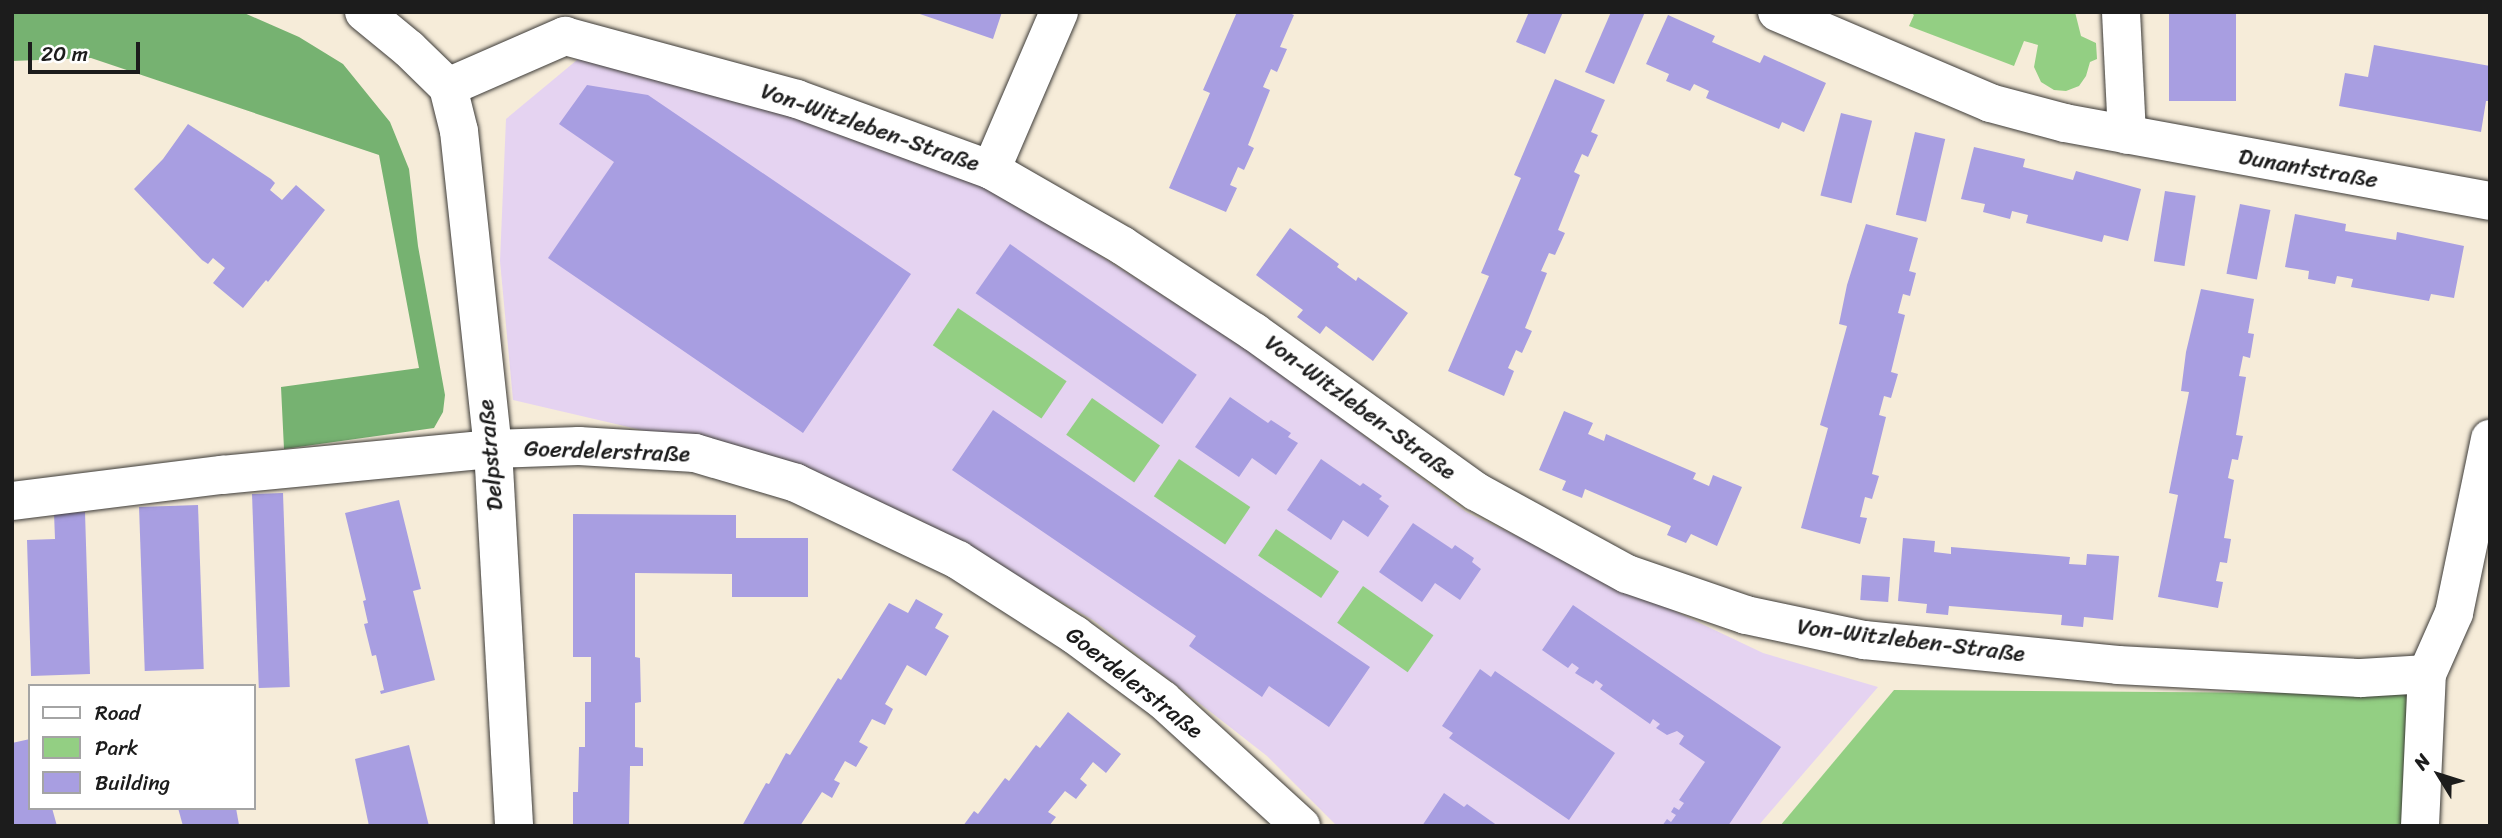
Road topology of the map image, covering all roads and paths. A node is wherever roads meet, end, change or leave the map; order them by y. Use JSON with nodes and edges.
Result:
{"nodes":[{"id":1,"x":364,"y":12,"type":"edge"},
{"id":2,"x":1059,"y":12,"type":"edge"},
{"id":3,"x":2121,"y":12,"type":"edge"},
{"id":4,"x":1784,"y":14,"type":"edge"},
{"id":5,"x":448,"y":87,"type":"junction"},
{"id":6,"x":2127,"y":135,"type":"junction"},
{"id":7,"x":991,"y":170,"type":"junction"},
{"id":8,"x":2490,"y":201,"type":"edge"},
{"id":9,"x":2490,"y":439,"type":"edge"},
{"id":10,"x":493,"y":449,"type":"junction"},
{"id":11,"x":12,"y":500,"type":"edge"},
{"id":12,"x":2427,"y":674,"type":"junction"},
{"id":13,"x":514,"y":826,"type":"edge"},
{"id":14,"x":1301,"y":826,"type":"edge"},
{"id":15,"x":2420,"y":826,"type":"edge"}],
"edges":[{"from":1,"to":5,"type":"street"},
{"from":2,"to":7,"type":"street"},
{"from":3,"to":6,"type":"street"},
{"from":4,"to":6,"type":"street","name":"Dunantstraße"},
{"from":5,"to":7,"type":"street","name":"Von-Witzleben-Straße"},
{"from":5,"to":10,"type":"street","name":"Delpstraße"},
{"from":6,"to":8,"type":"street","name":"Dunantstraße"},
{"from":7,"to":12,"type":"street","name":"Von-Witzleben-Straße"},
{"from":9,"to":12,"type":"street"},
{"from":10,"to":11,"type":"street","name":"Goerdelerstraße"},
{"from":10,"to":13,"type":"street","name":"Delpstraße"},
{"from":10,"to":14,"type":"street","name":"Goerdelerstraße"},
{"from":12,"to":15,"type":"street"}]}
